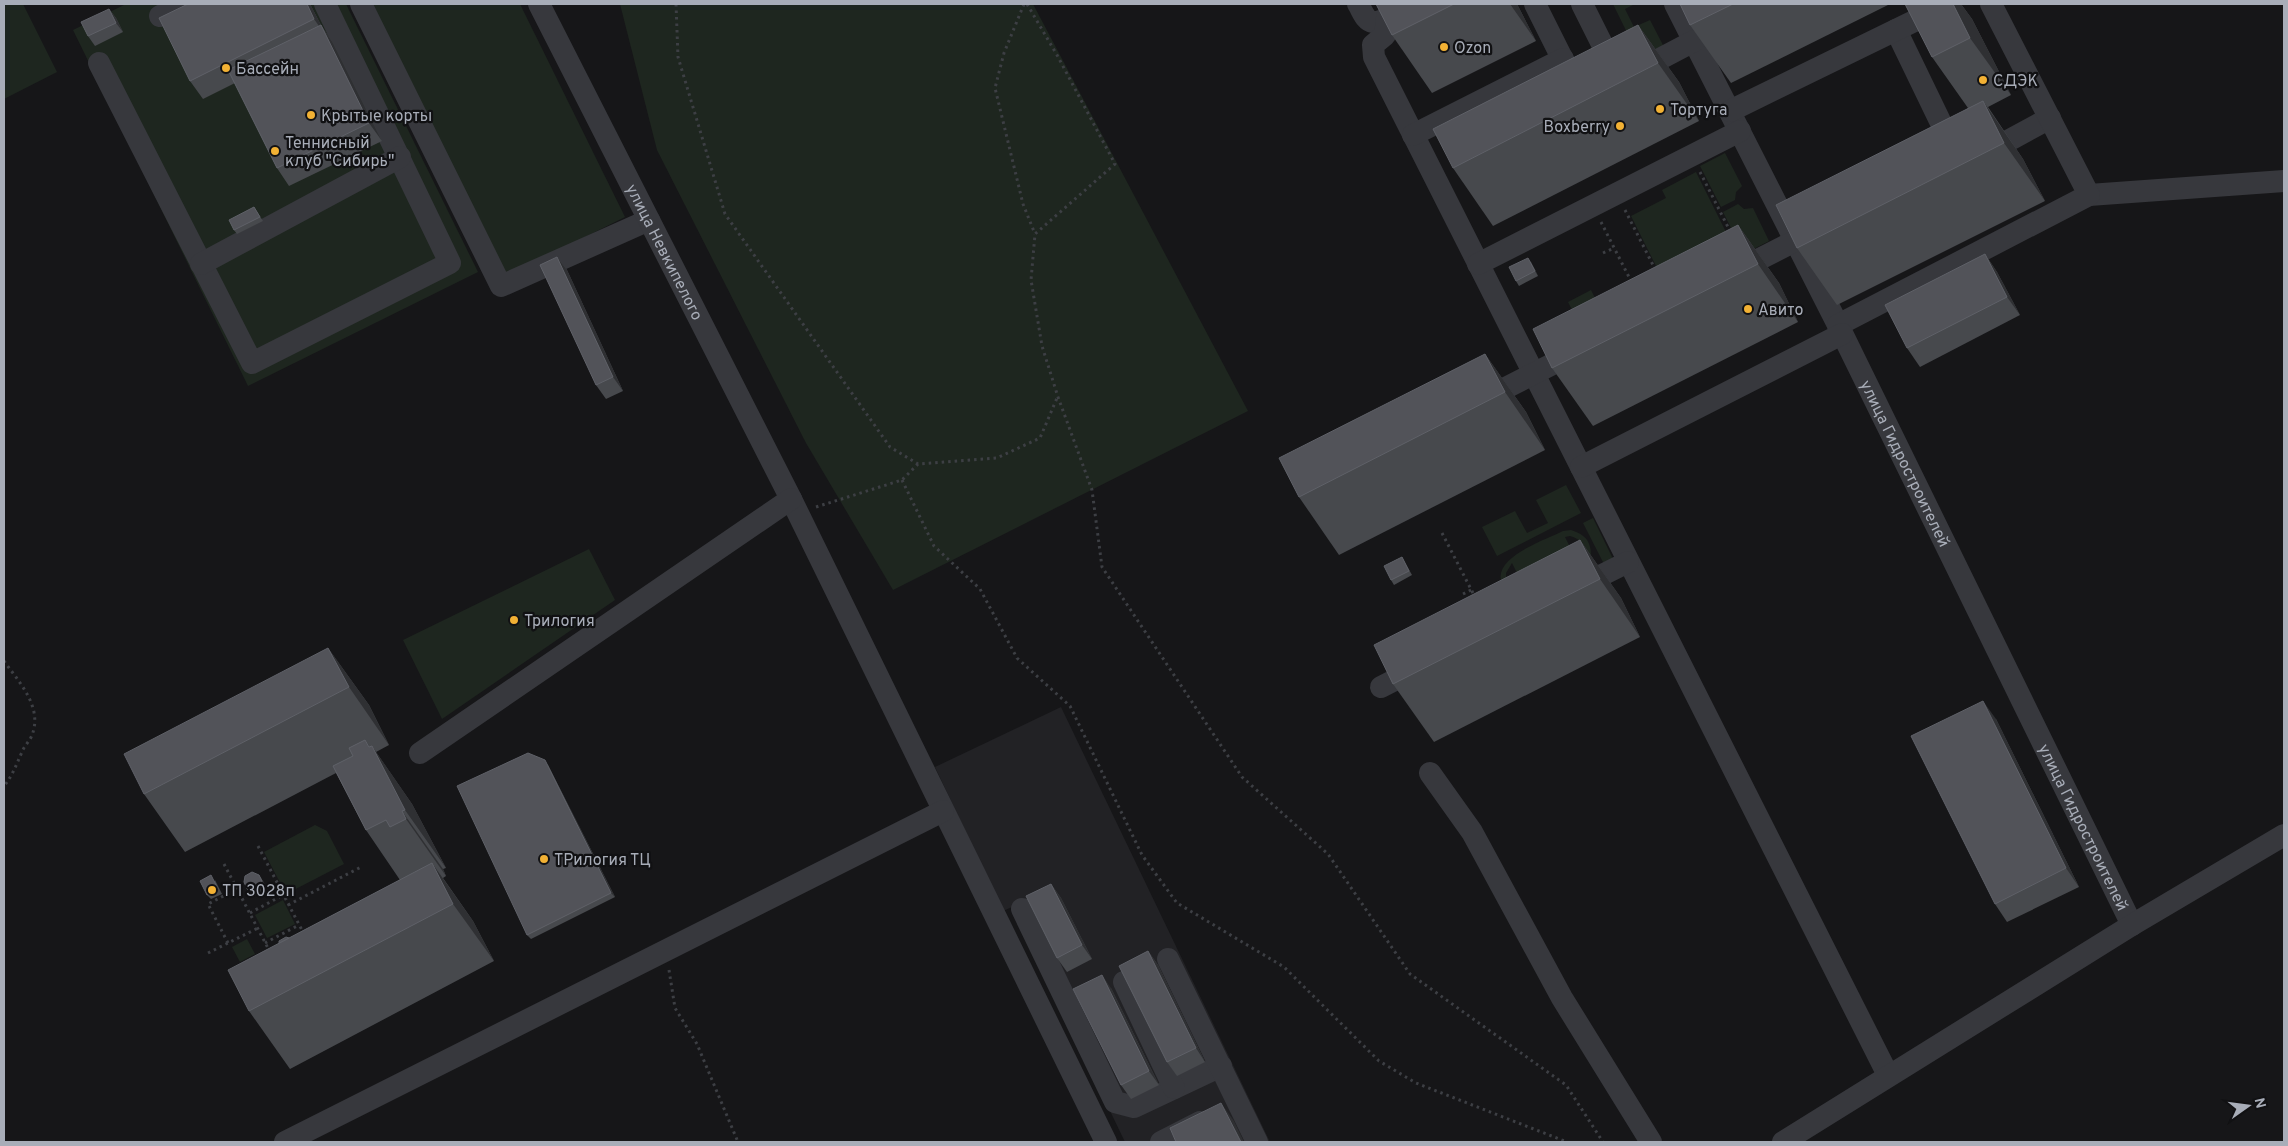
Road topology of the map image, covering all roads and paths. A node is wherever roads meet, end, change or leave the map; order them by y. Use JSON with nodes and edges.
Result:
{"nodes":[{"id":1,"x":184,"y":4,"type":"edge"},
{"id":2,"x":325,"y":4,"type":"edge"},
{"id":3,"x":361,"y":4,"type":"edge"},
{"id":4,"x":539,"y":4,"type":"edge"},
{"id":5,"x":676,"y":4,"type":"edge"},
{"id":6,"x":1025,"y":4,"type":"edge"},
{"id":7,"x":1358,"y":4,"type":"edge"},
{"id":8,"x":1414,"y":4,"type":"edge"},
{"id":9,"x":1535,"y":4,"type":"edge"},
{"id":10,"x":1582,"y":4,"type":"edge"},
{"id":11,"x":1949,"y":4,"type":"edge"},
{"id":12,"x":1992,"y":4,"type":"edge"},
{"id":13,"x":1687,"y":13,"type":"edge"},
{"id":14,"x":160,"y":16,"type":"edge"},
{"id":15,"x":1387,"y":17,"type":"junction"},
{"id":16,"x":1896,"y":30,"type":"junction"},
{"id":17,"x":1694,"y":42,"type":"junction"},
{"id":18,"x":1563,"y":59,"type":"junction"},
{"id":19,"x":99,"y":63,"type":"dead end"},
{"id":20,"x":1579,"y":90,"type":"edge"},
{"id":21,"x":1730,"y":111,"type":"junction"},
{"id":22,"x":2050,"y":118,"type":"junction"},
{"id":23,"x":1740,"y":131,"type":"junction"},
{"id":24,"x":1413,"y":135,"type":"junction"},
{"id":25,"x":1692,"y":156,"type":"junction"},
{"id":26,"x":400,"y":158,"type":"junction"},
{"id":27,"x":2284,"y":182,"type":"edge"},
{"id":28,"x":1617,"y":193,"type":"junction"},
{"id":29,"x":2089,"y":194,"type":"junction"},
{"id":30,"x":1593,"y":206,"type":"junction"},
{"id":31,"x":649,"y":220,"type":"junction"},
{"id":32,"x":1035,"y":234,"type":"junction"},
{"id":33,"x":1804,"y":244,"type":"junction"},
{"id":34,"x":1614,"y":248,"type":"junction"},
{"id":35,"x":1604,"y":254,"type":"dead end"},
{"id":36,"x":201,"y":264,"type":"junction"},
{"id":37,"x":1478,"y":264,"type":"junction"},
{"id":38,"x":1747,"y":266,"type":"junction"},
{"id":39,"x":1660,"y":278,"type":"edge"},
{"id":40,"x":1714,"y":282,"type":"edge"},
{"id":41,"x":1636,"y":290,"type":"edge"},
{"id":42,"x":1840,"y":330,"type":"junction"},
{"id":43,"x":1595,"y":342,"type":"edge"},
{"id":44,"x":1534,"y":374,"type":"junction"},
{"id":45,"x":1058,"y":397,"type":"junction"},
{"id":46,"x":1464,"y":409,"type":"edge"},
{"id":47,"x":918,"y":464,"type":"junction"},
{"id":48,"x":1581,"y":467,"type":"junction"},
{"id":49,"x":902,"y":480,"type":"junction"},
{"id":50,"x":791,"y":500,"type":"junction"},
{"id":51,"x":1442,"y":533,"type":"dead end"},
{"id":52,"x":1628,"y":562,"type":"junction"},
{"id":53,"x":1471,"y":590,"type":"junction"},
{"id":54,"x":1463,"y":594,"type":"dead end"},
{"id":55,"x":1560,"y":596,"type":"edge"},
{"id":56,"x":1475,"y":598,"type":"edge"},
{"id":57,"x":1440,"y":657,"type":"edge"},
{"id":58,"x":4,"y":661,"type":"edge"},
{"id":59,"x":1381,"y":687,"type":"edge"},
{"id":60,"x":420,"y":753,"type":"dead end"},
{"id":61,"x":1430,"y":773,"type":"dead end"},
{"id":62,"x":4,"y":786,"type":"edge"},
{"id":63,"x":942,"y":811,"type":"junction"},
{"id":64,"x":2284,"y":835,"type":"edge"},
{"id":65,"x":258,"y":846,"type":"dead end"},
{"id":66,"x":224,"y":864,"type":"dead end"},
{"id":67,"x":363,"y":866,"type":"edge"},
{"id":68,"x":237,"y":889,"type":"junction"},
{"id":69,"x":283,"y":895,"type":"junction"},
{"id":70,"x":288,"y":905,"type":"junction"},
{"id":71,"x":1022,"y":909,"type":"dead end"},
{"id":72,"x":250,"y":913,"type":"junction"},
{"id":73,"x":299,"y":925,"type":"junction"},
{"id":74,"x":2132,"y":925,"type":"junction"},
{"id":75,"x":258,"y":928,"type":"junction"},
{"id":76,"x":265,"y":942,"type":"junction"},
{"id":77,"x":308,"y":942,"type":"edge"},
{"id":78,"x":228,"y":943,"type":"junction"},
{"id":79,"x":666,"y":950,"type":"junction"},
{"id":80,"x":208,"y":954,"type":"dead end"},
{"id":81,"x":1168,"y":959,"type":"dead end"},
{"id":82,"x":274,"y":960,"type":"edge"},
{"id":83,"x":1124,"y":982,"type":"edge"},
{"id":84,"x":1221,"y":1066,"type":"junction"},
{"id":85,"x":1888,"y":1075,"type":"junction"},
{"id":86,"x":1174,"y":1088,"type":"junction"},
{"id":87,"x":1239,"y":1104,"type":"junction"},
{"id":88,"x":285,"y":1142,"type":"edge"},
{"id":89,"x":738,"y":1142,"type":"edge"},
{"id":90,"x":1106,"y":1142,"type":"edge"},
{"id":91,"x":1161,"y":1142,"type":"edge"},
{"id":92,"x":1257,"y":1142,"type":"edge"},
{"id":93,"x":1567,"y":1142,"type":"edge"},
{"id":94,"x":1603,"y":1142,"type":"edge"},
{"id":95,"x":1651,"y":1142,"type":"edge"},
{"id":96,"x":1783,"y":1142,"type":"edge"}],
"edges":[{"from":1,"to":14,"type":"street"},
{"from":2,"to":26,"type":"street"},
{"from":3,"to":31,"type":"street"},
{"from":4,"to":31,"type":"street","name":"улица Невкипелого"},
{"from":5,"to":47,"type":"path"},
{"from":6,"to":32,"type":"path"},
{"from":6,"to":32,"type":"path"},
{"from":7,"to":15,"type":"street"},
{"from":8,"to":15,"type":"street"},
{"from":9,"to":18,"type":"street"},
{"from":10,"to":17,"type":"street"},
{"from":11,"to":16,"type":"street"},
{"from":12,"to":22,"type":"street"},
{"from":13,"to":17,"type":"street","name":"улица Гидростроителей"},
{"from":15,"to":24,"type":"street"},
{"from":16,"to":21,"type":"street"},
{"from":16,"to":22,"type":"street"},
{"from":17,"to":21,"type":"street","name":"улица Гидростроителей"},
{"from":18,"to":20,"type":"street"},
{"from":18,"to":24,"type":"street"},
{"from":19,"to":36,"type":"street"},
{"from":21,"to":23,"type":"street","name":"улица Гидростроителей"},
{"from":22,"to":29,"type":"street"},
{"from":23,"to":25,"type":"street"},
{"from":23,"to":33,"type":"street","name":"улица Гидростроителей"},
{"from":24,"to":37,"type":"street"},
{"from":25,"to":28,"type":"street"},
{"from":25,"to":38,"type":"path"},
{"from":26,"to":36,"type":"street"},
{"from":26,"to":36,"type":"street"},
{"from":27,"to":29,"type":"street"},
{"from":28,"to":30,"type":"street"},
{"from":28,"to":39,"type":"path"},
{"from":29,"to":42,"type":"street"},
{"from":30,"to":34,"type":"path"},
{"from":30,"to":37,"type":"street"},
{"from":31,"to":50,"type":"street","name":"улица Невкипелого"},
{"from":32,"to":45,"type":"path"},
{"from":33,"to":38,"type":"street"},
{"from":33,"to":42,"type":"street","name":"улица Гидростроителей"},
{"from":34,"to":35,"type":"path"},
{"from":34,"to":41,"type":"path"},
{"from":37,"to":44,"type":"street"},
{"from":38,"to":40,"type":"street"},
{"from":42,"to":48,"type":"street"},
{"from":42,"to":74,"type":"street","name":"улица Гидростроителей"},
{"from":43,"to":44,"type":"street"},
{"from":44,"to":46,"type":"street"},
{"from":44,"to":48,"type":"street"},
{"from":45,"to":47,"type":"path"},
{"from":45,"to":94,"type":"path"},
{"from":47,"to":49,"type":"path"},
{"from":48,"to":52,"type":"street"},
{"from":49,"to":50,"type":"path"},
{"from":49,"to":93,"type":"path"},
{"from":50,"to":60,"type":"street"},
{"from":50,"to":63,"type":"street","name":"улица Невкипелого"},
{"from":51,"to":53,"type":"path"},
{"from":52,"to":55,"type":"street"},
{"from":52,"to":85,"type":"street"},
{"from":53,"to":54,"type":"path"},
{"from":53,"to":56,"type":"path"},
{"from":57,"to":59,"type":"street"},
{"from":58,"to":62,"type":"path"},
{"from":61,"to":95,"type":"street"},
{"from":63,"to":79,"type":"street"},
{"from":63,"to":90,"type":"street","name":"улица Невкипелого"},
{"from":64,"to":74,"type":"street"},
{"from":65,"to":69,"type":"path"},
{"from":66,"to":68,"type":"path"},
{"from":67,"to":70,"type":"path"},
{"from":68,"to":72,"type":"path"},
{"from":68,"to":78,"type":"path"},
{"from":69,"to":70,"type":"path"},
{"from":69,"to":72,"type":"path"},
{"from":70,"to":73,"type":"path"},
{"from":71,"to":86,"type":"street"},
{"from":72,"to":75,"type":"path"},
{"from":73,"to":76,"type":"path"},
{"from":73,"to":77,"type":"path"},
{"from":74,"to":85,"type":"street"},
{"from":75,"to":76,"type":"path"},
{"from":75,"to":78,"type":"path"},
{"from":76,"to":82,"type":"path"},
{"from":78,"to":80,"type":"path"},
{"from":79,"to":88,"type":"street"},
{"from":79,"to":89,"type":"path"},
{"from":81,"to":84,"type":"street"},
{"from":83,"to":86,"type":"street"},
{"from":84,"to":86,"type":"street"},
{"from":84,"to":87,"type":"street"},
{"from":85,"to":96,"type":"street"},
{"from":87,"to":91,"type":"street"},
{"from":87,"to":92,"type":"street"}]}
